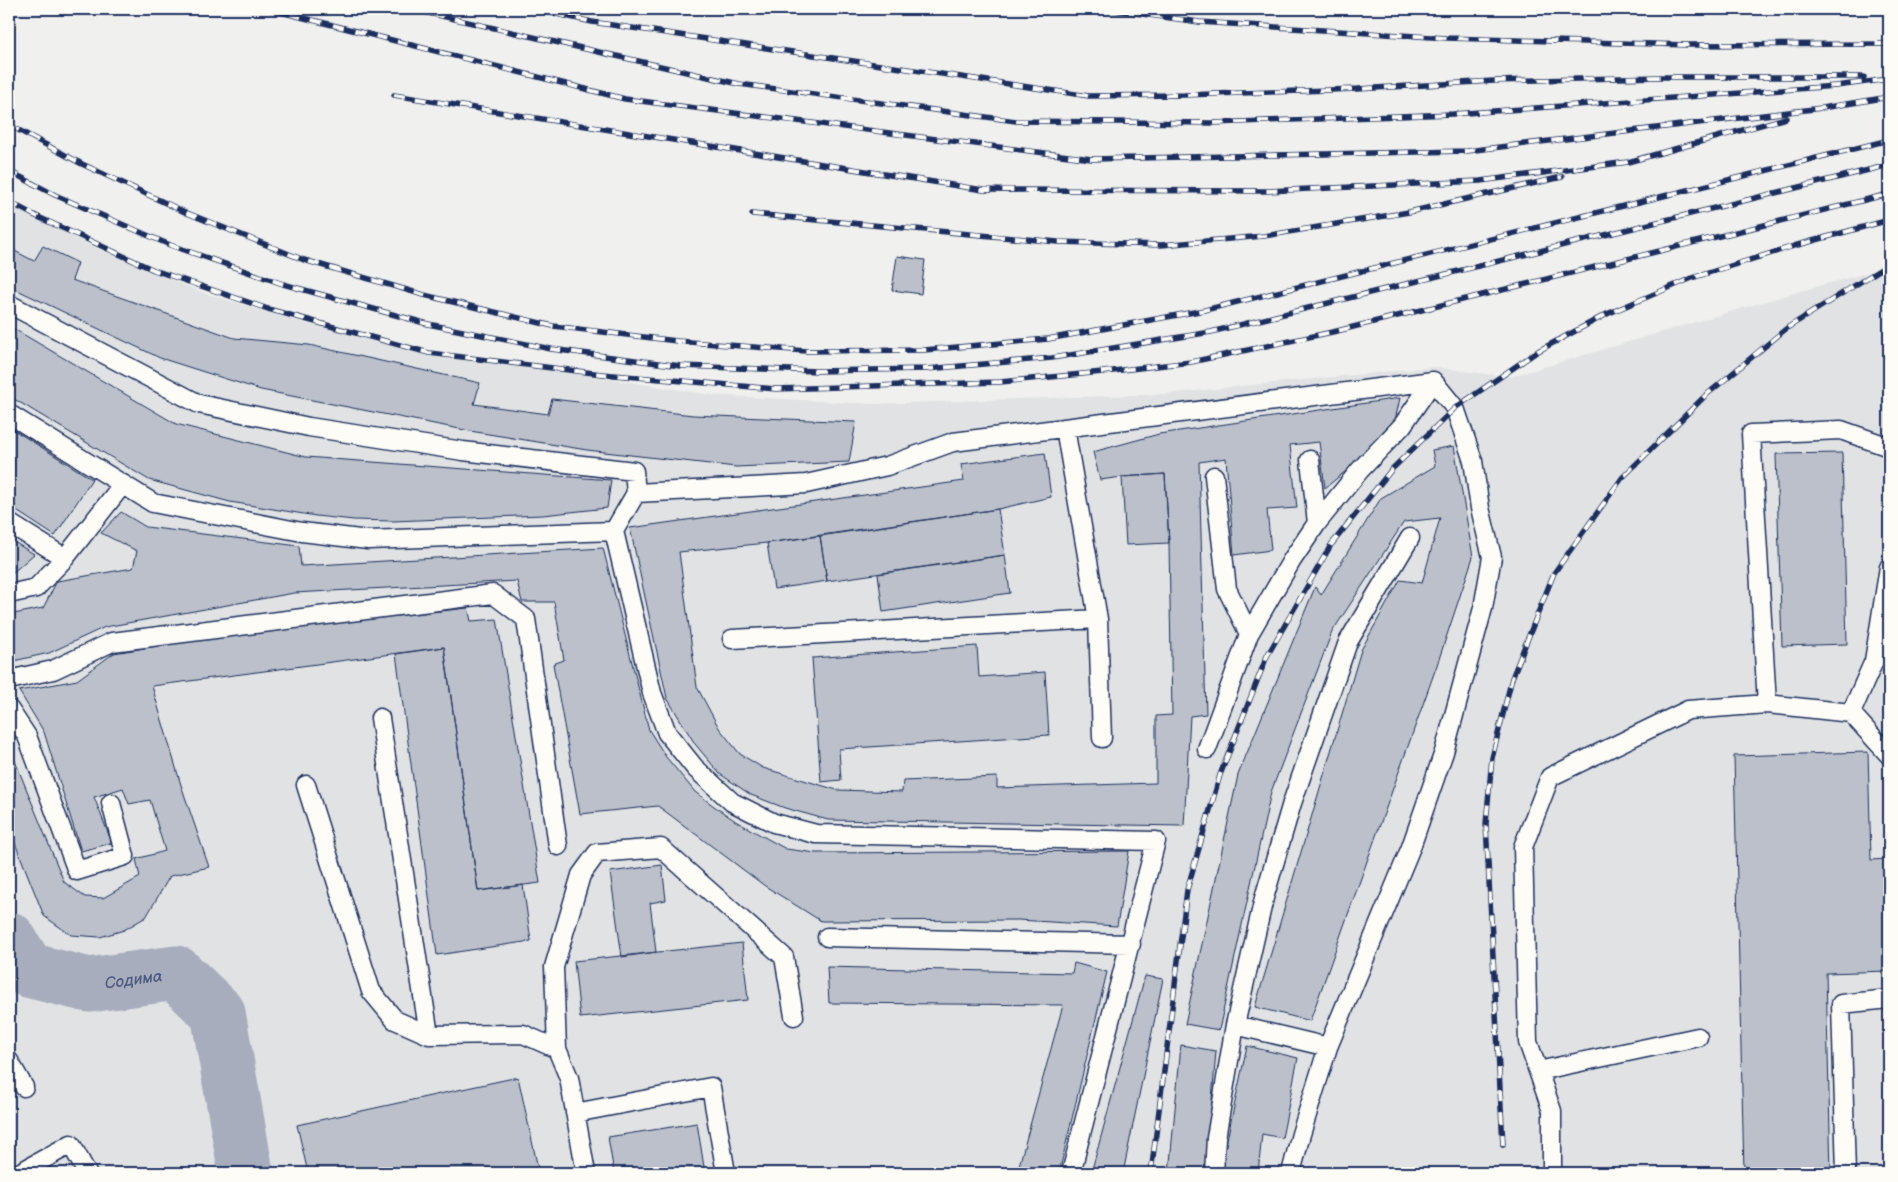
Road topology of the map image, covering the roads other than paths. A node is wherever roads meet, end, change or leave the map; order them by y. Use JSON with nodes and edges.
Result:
{"nodes":[{"id":1,"x":9,"y":304,"type":"edge"},
{"id":2,"x":1433,"y":381,"type":"junction"},
{"id":3,"x":9,"y":414,"type":"edge"},
{"id":4,"x":1066,"y":428,"type":"junction"},
{"id":5,"x":1889,"y":446,"type":"edge"},
{"id":6,"x":1310,"y":460,"type":"dead end"},
{"id":7,"x":1214,"y":476,"type":"dead end"},
{"id":8,"x":122,"y":484,"type":"junction"},
{"id":9,"x":636,"y":493,"type":"junction"},
{"id":10,"x":9,"y":523,"type":"edge"},
{"id":11,"x":1317,"y":523,"type":"junction"},
{"id":12,"x":614,"y":531,"type":"junction"},
{"id":13,"x":1410,"y":538,"type":"dead end"},
{"id":14,"x":64,"y":558,"type":"junction"},
{"id":15,"x":1889,"y":567,"type":"edge"},
{"id":16,"x":9,"y":594,"type":"edge"},
{"id":17,"x":1098,"y":619,"type":"junction"},
{"id":18,"x":1249,"y":634,"type":"junction"},
{"id":19,"x":732,"y":639,"type":"dead end"},
{"id":20,"x":9,"y":680,"type":"edge"},
{"id":21,"x":1767,"y":704,"type":"junction"},
{"id":22,"x":9,"y":709,"type":"edge"},
{"id":23,"x":1852,"y":713,"type":"junction"},
{"id":24,"x":380,"y":718,"type":"dead end"},
{"id":25,"x":1102,"y":738,"type":"dead end"},
{"id":26,"x":1207,"y":749,"type":"dead end"},
{"id":27,"x":1889,"y":755,"type":"edge"},
{"id":28,"x":306,"y":786,"type":"dead end"},
{"id":29,"x":111,"y":803,"type":"dead end"},
{"id":30,"x":558,"y":846,"type":"dead end"},
{"id":31,"x":827,"y":937,"type":"dead end"},
{"id":32,"x":1131,"y":944,"type":"junction"},
{"id":33,"x":1889,"y":999,"type":"edge"},
{"id":34,"x":794,"y":1016,"type":"dead end"},
{"id":35,"x":1235,"y":1025,"type":"junction"},
{"id":36,"x":429,"y":1034,"type":"junction"},
{"id":37,"x":1698,"y":1037,"type":"dead end"},
{"id":38,"x":1328,"y":1047,"type":"junction"},
{"id":39,"x":558,"y":1049,"type":"junction"},
{"id":40,"x":9,"y":1061,"type":"edge"},
{"id":41,"x":1538,"y":1071,"type":"junction"},
{"id":42,"x":24,"y":1087,"type":"dead end"},
{"id":43,"x":575,"y":1113,"type":"junction"},
{"id":44,"x":19,"y":1173,"type":"edge"},
{"id":45,"x":86,"y":1173,"type":"edge"},
{"id":46,"x":586,"y":1173,"type":"edge"},
{"id":47,"x":726,"y":1173,"type":"edge"},
{"id":48,"x":1071,"y":1173,"type":"edge"},
{"id":49,"x":1214,"y":1173,"type":"edge"},
{"id":50,"x":1292,"y":1173,"type":"edge"},
{"id":51,"x":1552,"y":1173,"type":"edge"},
{"id":52,"x":1846,"y":1173,"type":"edge"}],
"edges":[{"from":1,"to":9,"type":"lane"},
{"from":2,"to":4,"type":"lane"},
{"from":2,"to":11,"type":"lane"},
{"from":2,"to":38,"type":"lane"},
{"from":3,"to":8,"type":"lane"},
{"from":4,"to":9,"type":"lane"},
{"from":4,"to":17,"type":"lane"},
{"from":5,"to":21,"type":"lane"},
{"from":6,"to":11,"type":"lane"},
{"from":7,"to":18,"type":"lane"},
{"from":8,"to":12,"type":"lane"},
{"from":8,"to":14,"type":"lane"},
{"from":9,"to":12,"type":"lane"},
{"from":10,"to":14,"type":"lane"},
{"from":11,"to":18,"type":"lane"},
{"from":12,"to":32,"type":"lane"},
{"from":13,"to":35,"type":"lane"},
{"from":14,"to":16,"type":"lane"},
{"from":15,"to":23,"type":"lane"},
{"from":17,"to":19,"type":"lane"},
{"from":17,"to":25,"type":"lane"},
{"from":18,"to":26,"type":"lane"},
{"from":20,"to":30,"type":"lane"},
{"from":21,"to":23,"type":"lane"},
{"from":21,"to":41,"type":"lane"},
{"from":22,"to":29,"type":"lane"},
{"from":23,"to":27,"type":"lane"},
{"from":24,"to":36,"type":"lane"},
{"from":28,"to":36,"type":"lane"},
{"from":31,"to":32,"type":"lane"},
{"from":32,"to":48,"type":"lane"},
{"from":33,"to":52,"type":"lane"},
{"from":34,"to":39,"type":"lane"},
{"from":35,"to":38,"type":"lane"},
{"from":35,"to":49,"type":"lane"},
{"from":36,"to":39,"type":"lane"},
{"from":37,"to":41,"type":"lane"},
{"from":38,"to":50,"type":"lane"},
{"from":39,"to":43,"type":"lane"},
{"from":40,"to":42,"type":"lane"},
{"from":41,"to":51,"type":"lane"},
{"from":43,"to":46,"type":"lane"},
{"from":43,"to":47,"type":"lane"},
{"from":44,"to":45,"type":"lane"}]}
